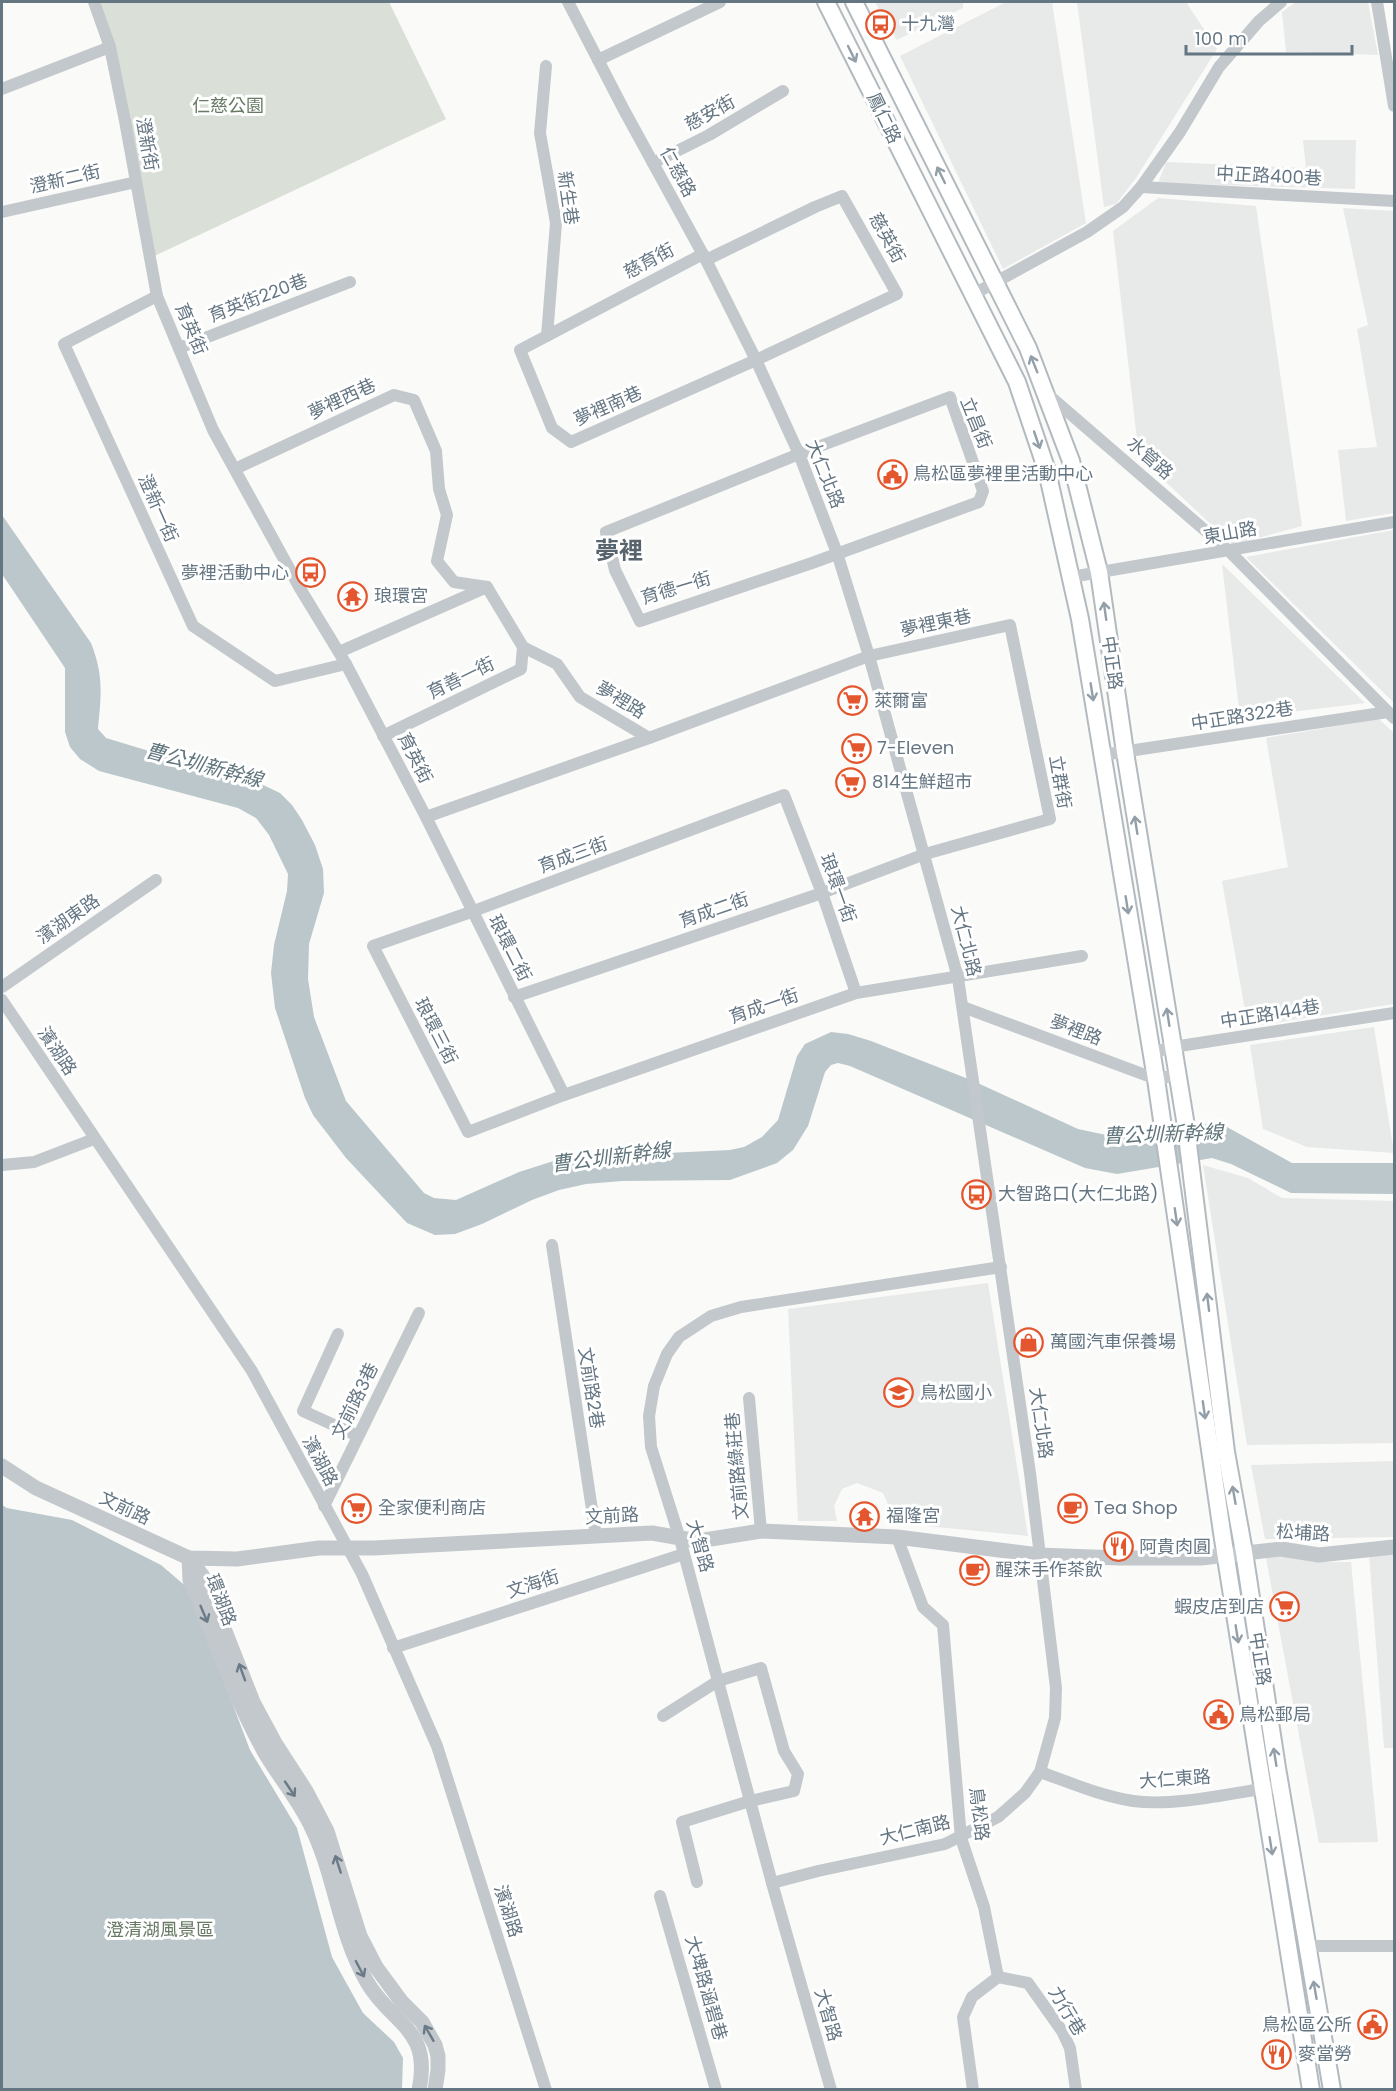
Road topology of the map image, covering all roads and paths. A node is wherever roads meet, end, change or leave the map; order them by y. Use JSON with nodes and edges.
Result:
{"nodes":[{"id":1,"x":94,"y":2,"type":"edge"},
{"id":2,"x":568,"y":2,"type":"edge"},
{"id":3,"x":720,"y":2,"type":"edge"},
{"id":4,"x":825,"y":2,"type":"edge"},
{"id":5,"x":854,"y":2,"type":"edge"},
{"id":6,"x":1281,"y":2,"type":"edge"},
{"id":7,"x":1377,"y":2,"type":"edge"},
{"id":8,"x":110,"y":47,"type":"junction"},
{"id":9,"x":598,"y":60,"type":"junction"},
{"id":10,"x":546,"y":66,"type":"dead end"},
{"id":11,"x":2,"y":89,"type":"edge"},
{"id":12,"x":783,"y":91,"type":"dead end"},
{"id":13,"x":1395,"y":106,"type":"edge"},
{"id":14,"x":653,"y":163,"type":"junction"},
{"id":15,"x":136,"y":182,"type":"junction"},
{"id":16,"x":1141,"y":187,"type":"junction"},
{"id":17,"x":1395,"y":201,"type":"edge"},
{"id":18,"x":2,"y":212,"type":"edge"},
{"id":19,"x":967,"y":228,"type":"joint"},
{"id":20,"x":942,"y":235,"type":"joint"},
{"id":21,"x":704,"y":257,"type":"junction"},
{"id":22,"x":350,"y":282,"type":"dead end"},
{"id":23,"x":994,"y":283,"type":"junction"},
{"id":24,"x":972,"y":295,"type":"junction"},
{"id":25,"x":157,"y":296,"type":"junction"},
{"id":26,"x":613,"y":301,"type":"joint"},
{"id":27,"x":547,"y":336,"type":"junction"},
{"id":28,"x":179,"y":348,"type":"junction"},
{"id":29,"x":756,"y":360,"type":"junction"},
{"id":30,"x":1045,"y":392,"type":"junction"},
{"id":31,"x":799,"y":454,"type":"junction"},
{"id":32,"x":235,"y":469,"type":"junction"},
{"id":33,"x":1395,"y":522,"type":"edge"},
{"id":34,"x":1230,"y":552,"type":"junction"},
{"id":35,"x":837,"y":554,"type":"junction"},
{"id":36,"x":1100,"y":572,"type":"junction"},
{"id":37,"x":1071,"y":577,"type":"junction"},
{"id":38,"x":488,"y":587,"type":"junction"},
{"id":39,"x":1010,"y":625,"type":"joint"},
{"id":40,"x":523,"y":647,"type":"junction"},
{"id":41,"x":339,"y":652,"type":"junction"},
{"id":42,"x":869,"y":656,"type":"junction"},
{"id":43,"x":346,"y":664,"type":"junction"},
{"id":44,"x":1391,"y":715,"type":"edge"},
{"id":45,"x":383,"y":736,"type":"junction"},
{"id":46,"x":649,"y":738,"type":"junction"},
{"id":47,"x":1125,"y":752,"type":"junction"},
{"id":48,"x":1102,"y":755,"type":"junction"},
{"id":49,"x":784,"y":795,"type":"joint"},
{"id":50,"x":426,"y":817,"type":"junction"},
{"id":51,"x":925,"y":854,"type":"junction"},
{"id":52,"x":156,"y":880,"type":"dead end"},
{"id":53,"x":822,"y":893,"type":"junction"},
{"id":54,"x":471,"y":912,"type":"junction"},
{"id":55,"x":373,"y":946,"type":"joint"},
{"id":56,"x":1082,"y":956,"type":"dead end"},
{"id":57,"x":958,"y":978,"type":"junction"},
{"id":58,"x":2,"y":987,"type":"edge"},
{"id":59,"x":856,"y":993,"type":"junction"},
{"id":60,"x":514,"y":997,"type":"junction"},
{"id":61,"x":2,"y":1000,"type":"edge"},
{"id":62,"x":963,"y":1007,"type":"junction"},
{"id":63,"x":1395,"y":1013,"type":"edge"},
{"id":64,"x":1173,"y":1047,"type":"junction"},
{"id":65,"x":1151,"y":1053,"type":"junction"},
{"id":66,"x":1177,"y":1075,"type":"junction"},
{"id":67,"x":1156,"y":1080,"type":"junction"},
{"id":68,"x":564,"y":1095,"type":"junction"},
{"id":69,"x":468,"y":1132,"type":"joint"},
{"id":70,"x":94,"y":1139,"type":"junction"},
{"id":71,"x":2,"y":1165,"type":"edge"},
{"id":72,"x":552,"y":1245,"type":"dead end"},
{"id":73,"x":1001,"y":1267,"type":"junction"},
{"id":74,"x":418,"y":1313,"type":"dead end"},
{"id":75,"x":338,"y":1334,"type":"dead end"},
{"id":76,"x":749,"y":1398,"type":"dead end"},
{"id":77,"x":358,"y":1436,"type":"junction"},
{"id":78,"x":2,"y":1466,"type":"edge"},
{"id":79,"x":324,"y":1506,"type":"junction"},
{"id":80,"x":761,"y":1531,"type":"junction"},
{"id":81,"x":596,"y":1536,"type":"junction"},
{"id":82,"x":897,"y":1537,"type":"junction"},
{"id":83,"x":682,"y":1546,"type":"junction"},
{"id":84,"x":1395,"y":1547,"type":"edge"},
{"id":85,"x":348,"y":1549,"type":"junction"},
{"id":86,"x":1244,"y":1552,"type":"junction"},
{"id":87,"x":1039,"y":1555,"type":"junction"},
{"id":88,"x":1225,"y":1555,"type":"junction"},
{"id":89,"x":189,"y":1558,"type":"junction"},
{"id":90,"x":393,"y":1648,"type":"junction"},
{"id":91,"x":718,"y":1681,"type":"junction"},
{"id":92,"x":663,"y":1716,"type":"dead end"},
{"id":93,"x":1040,"y":1772,"type":"junction"},
{"id":94,"x":1280,"y":1786,"type":"junction"},
{"id":95,"x":1261,"y":1789,"type":"junction"},
{"id":96,"x":750,"y":1801,"type":"junction"},
{"id":97,"x":961,"y":1838,"type":"junction"},
{"id":98,"x":697,"y":1882,"type":"dead end"},
{"id":99,"x":772,"y":1883,"type":"junction"},
{"id":100,"x":660,"y":1896,"type":"dead end"},
{"id":101,"x":1307,"y":1946,"type":"junction"},
{"id":102,"x":1395,"y":1946,"type":"edge"},
{"id":103,"x":998,"y":1977,"type":"junction"},
{"id":104,"x":420,"y":2090,"type":"edge"},
{"id":105,"x":435,"y":2090,"type":"edge"},
{"id":106,"x":546,"y":2090,"type":"edge"},
{"id":107,"x":716,"y":2090,"type":"edge"},
{"id":108,"x":831,"y":2090,"type":"edge"},
{"id":109,"x":973,"y":2090,"type":"edge"},
{"id":110,"x":1076,"y":2090,"type":"edge"},
{"id":111,"x":1311,"y":2090,"type":"edge"},
{"id":112,"x":1332,"y":2090,"type":"edge"}],
"edges":[{"from":1,"to":8,"type":"street","name":"澄新街"},
{"from":2,"to":9,"type":"street","name":"仁慈路"},
{"from":3,"to":9,"type":"street"},
{"from":4,"to":20,"type":"main road","name":"鳳仁路","one_way":true},
{"from":19,"to":5,"type":"main road","name":"鳳仁路","one_way":true},
{"from":6,"to":16,"type":"street"},
{"from":7,"to":13,"type":"street"},
{"from":8,"to":11,"type":"street"},
{"from":8,"to":15,"type":"street","name":"澄新街"},
{"from":9,"to":14,"type":"street","name":"仁慈路"},
{"from":10,"to":27,"type":"street","name":"新生巷"},
{"from":12,"to":14,"type":"street","name":"慈安街"},
{"from":14,"to":21,"type":"street","name":"仁慈路"},
{"from":15,"to":18,"type":"street","name":"澄新二街"},
{"from":15,"to":25,"type":"street","name":"澄新街"},
{"from":16,"to":17,"type":"street","name":"中正路400巷"},
{"from":16,"to":23,"type":"street"},
{"from":19,"to":23,"type":"main road","name":"中正路"},
{"from":20,"to":24,"type":"main road","name":"中正路"},
{"from":21,"to":26,"type":"street","name":"慈育街"},
{"from":21,"to":29,"type":"street","name":"仁慈路"},
{"from":21,"to":29,"type":"street","name":"慈英街"},
{"from":22,"to":28,"type":"street","name":"育英街220巷"},
{"from":23,"to":24,"type":"street"},
{"from":30,"to":23,"type":"main road","name":"中正路","one_way":true},
{"from":24,"to":37,"type":"main road","name":"中正路","one_way":true},
{"from":25,"to":28,"type":"street","name":"育英街"},
{"from":25,"to":43,"type":"street","name":"澄新一街"},
{"from":26,"to":27,"type":"street","name":"夢裡南巷"},
{"from":27,"to":29,"type":"street","name":"夢裡南巷"},
{"from":28,"to":32,"type":"street","name":"育英街"},
{"from":29,"to":31,"type":"street","name":"大仁北路"},
{"from":30,"to":34,"type":"street","name":"水管路"},
{"from":30,"to":36,"type":"main road","name":"中正路"},
{"from":31,"to":35,"type":"street","name":"大仁北路"},
{"from":31,"to":35,"type":"street","name":"立昌街"},
{"from":31,"to":35,"type":"street","name":"育德一街"},
{"from":32,"to":38,"type":"street","name":"夢裡西巷"},
{"from":32,"to":41,"type":"street","name":"育英街"},
{"from":33,"to":34,"type":"street","name":"東山路"},
{"from":34,"to":36,"type":"street","name":"東山路"},
{"from":34,"to":44,"type":"street","name":"水管路"},
{"from":35,"to":42,"type":"street","name":"大仁北路"},
{"from":36,"to":37,"type":"street","name":"東山路"},
{"from":47,"to":36,"type":"main road","name":"中正路","one_way":true},
{"from":37,"to":48,"type":"main road","name":"中正路","one_way":true},
{"from":38,"to":40,"type":"street"},
{"from":38,"to":41,"type":"street"},
{"from":39,"to":42,"type":"street","name":"夢裡東巷"},
{"from":39,"to":51,"type":"street","name":"立群街"},
{"from":40,"to":45,"type":"street","name":"育善一街"},
{"from":40,"to":46,"type":"street","name":"夢裡路"},
{"from":41,"to":43,"type":"street","name":"育英街"},
{"from":42,"to":46,"type":"street"},
{"from":42,"to":51,"type":"street","name":"大仁北路"},
{"from":43,"to":45,"type":"street","name":"育英街"},
{"from":44,"to":47,"type":"street","name":"中正路322巷"},
{"from":45,"to":50,"type":"street","name":"育英街"},
{"from":46,"to":50,"type":"street"},
{"from":47,"to":48,"type":"street","name":"中正路322巷"},
{"from":64,"to":47,"type":"main road","name":"中正路","one_way":true},
{"from":48,"to":65,"type":"main road","name":"中正路","one_way":true},
{"from":49,"to":53,"type":"street","name":"琅環一街"},
{"from":49,"to":54,"type":"street","name":"育成三街"},
{"from":50,"to":54,"type":"street","name":"琅環二街"},
{"from":51,"to":53,"type":"street","name":"育成二街"},
{"from":51,"to":57,"type":"street","name":"大仁北路"},
{"from":52,"to":58,"type":"street","name":"濱湖東路"},
{"from":53,"to":59,"type":"street","name":"琅環一街"},
{"from":53,"to":60,"type":"street","name":"育成二街"},
{"from":54,"to":55,"type":"street","name":"育成三街"},
{"from":54,"to":60,"type":"street","name":"琅環二街"},
{"from":55,"to":69,"type":"street","name":"琅環三街"},
{"from":56,"to":57,"type":"street","name":"育成一街"},
{"from":57,"to":59,"type":"street","name":"育成一街"},
{"from":57,"to":62,"type":"street","name":"大仁北路"},
{"from":59,"to":68,"type":"street","name":"育成一街"},
{"from":60,"to":68,"type":"street","name":"琅環二街"},
{"from":61,"to":70,"type":"street","name":"濱湖路"},
{"from":62,"to":67,"type":"street","name":"夢裡路"},
{"from":62,"to":73,"type":"street","name":"大仁北路"},
{"from":63,"to":64,"type":"street","name":"中正路144巷"},
{"from":64,"to":65,"type":"street","name":"中正路144巷"},
{"from":64,"to":66,"type":"main road","name":"中正路"},
{"from":65,"to":67,"type":"main road","name":"中正路"},
{"from":66,"to":67,"type":"street"},
{"from":86,"to":66,"type":"main road","name":"中正路","one_way":true},
{"from":67,"to":88,"type":"main road","name":"中正路","one_way":true},
{"from":68,"to":69,"type":"street","name":"育成一街"},
{"from":70,"to":71,"type":"street"},
{"from":70,"to":79,"type":"street","name":"濱湖路"},
{"from":72,"to":81,"type":"street","name":"文前路2巷"},
{"from":73,"to":83,"type":"street","name":"大智路"},
{"from":73,"to":87,"type":"street","name":"大仁北路"},
{"from":74,"to":77,"type":"street","name":"文前路3巷"},
{"from":75,"to":77,"type":"street"},
{"from":76,"to":80,"type":"street","name":"文前路綠莊巷"},
{"from":77,"to":79,"type":"street","name":"文前路3巷"},
{"from":78,"to":89,"type":"street","name":"文前路"},
{"from":79,"to":85,"type":"street","name":"濱湖路"},
{"from":80,"to":82,"type":"street","name":"文前路"},
{"from":80,"to":83,"type":"street","name":"文前路"},
{"from":81,"to":83,"type":"street","name":"文前路"},
{"from":81,"to":85,"type":"street","name":"文前路"},
{"from":82,"to":87,"type":"street","name":"文前路"},
{"from":82,"to":97,"type":"street","name":"鳥松路"},
{"from":83,"to":90,"type":"street","name":"文海街"},
{"from":83,"to":91,"type":"street","name":"大智路"},
{"from":84,"to":86,"type":"street","name":"松埔路"},
{"from":85,"to":89,"type":"street","name":"文前路"},
{"from":85,"to":90,"type":"street","name":"濱湖路"},
{"from":86,"to":88,"type":"street","name":"文前路"},
{"from":94,"to":86,"type":"main road","name":"中正路","one_way":true},
{"from":87,"to":88,"type":"street","name":"文前路"},
{"from":87,"to":93,"type":"street","name":"大仁南路"},
{"from":88,"to":95,"type":"main road","name":"中正路","one_way":true},
{"from":89,"to":104,"type":"street","name":"環湖路","one_way":true},
{"from":105,"to":89,"type":"street","name":"環湖路","one_way":true},
{"from":90,"to":106,"type":"street","name":"濱湖路"},
{"from":91,"to":92,"type":"street"},
{"from":91,"to":96,"type":"street","name":"大智路"},
{"from":91,"to":96,"type":"street"},
{"from":93,"to":95,"type":"street","name":"大仁東路"},
{"from":93,"to":97,"type":"street","name":"大仁南路"},
{"from":94,"to":95,"type":"street","name":"大仁東路"},
{"from":94,"to":101,"type":"main road","name":"中正路"},
{"from":95,"to":111,"type":"main road","name":"中正路","one_way":true},
{"from":96,"to":98,"type":"street"},
{"from":96,"to":99,"type":"street","name":"大智路"},
{"from":97,"to":99,"type":"street","name":"大仁南路"},
{"from":97,"to":103,"type":"street","name":"鳥松路"},
{"from":99,"to":108,"type":"street","name":"大智路"},
{"from":100,"to":107,"type":"street","name":"大埤路涵碧巷"},
{"from":101,"to":102,"type":"street"},
{"from":112,"to":101,"type":"main road","name":"中正路","one_way":true},
{"from":103,"to":109,"type":"street"},
{"from":103,"to":110,"type":"street","name":"力行巷"}]}
